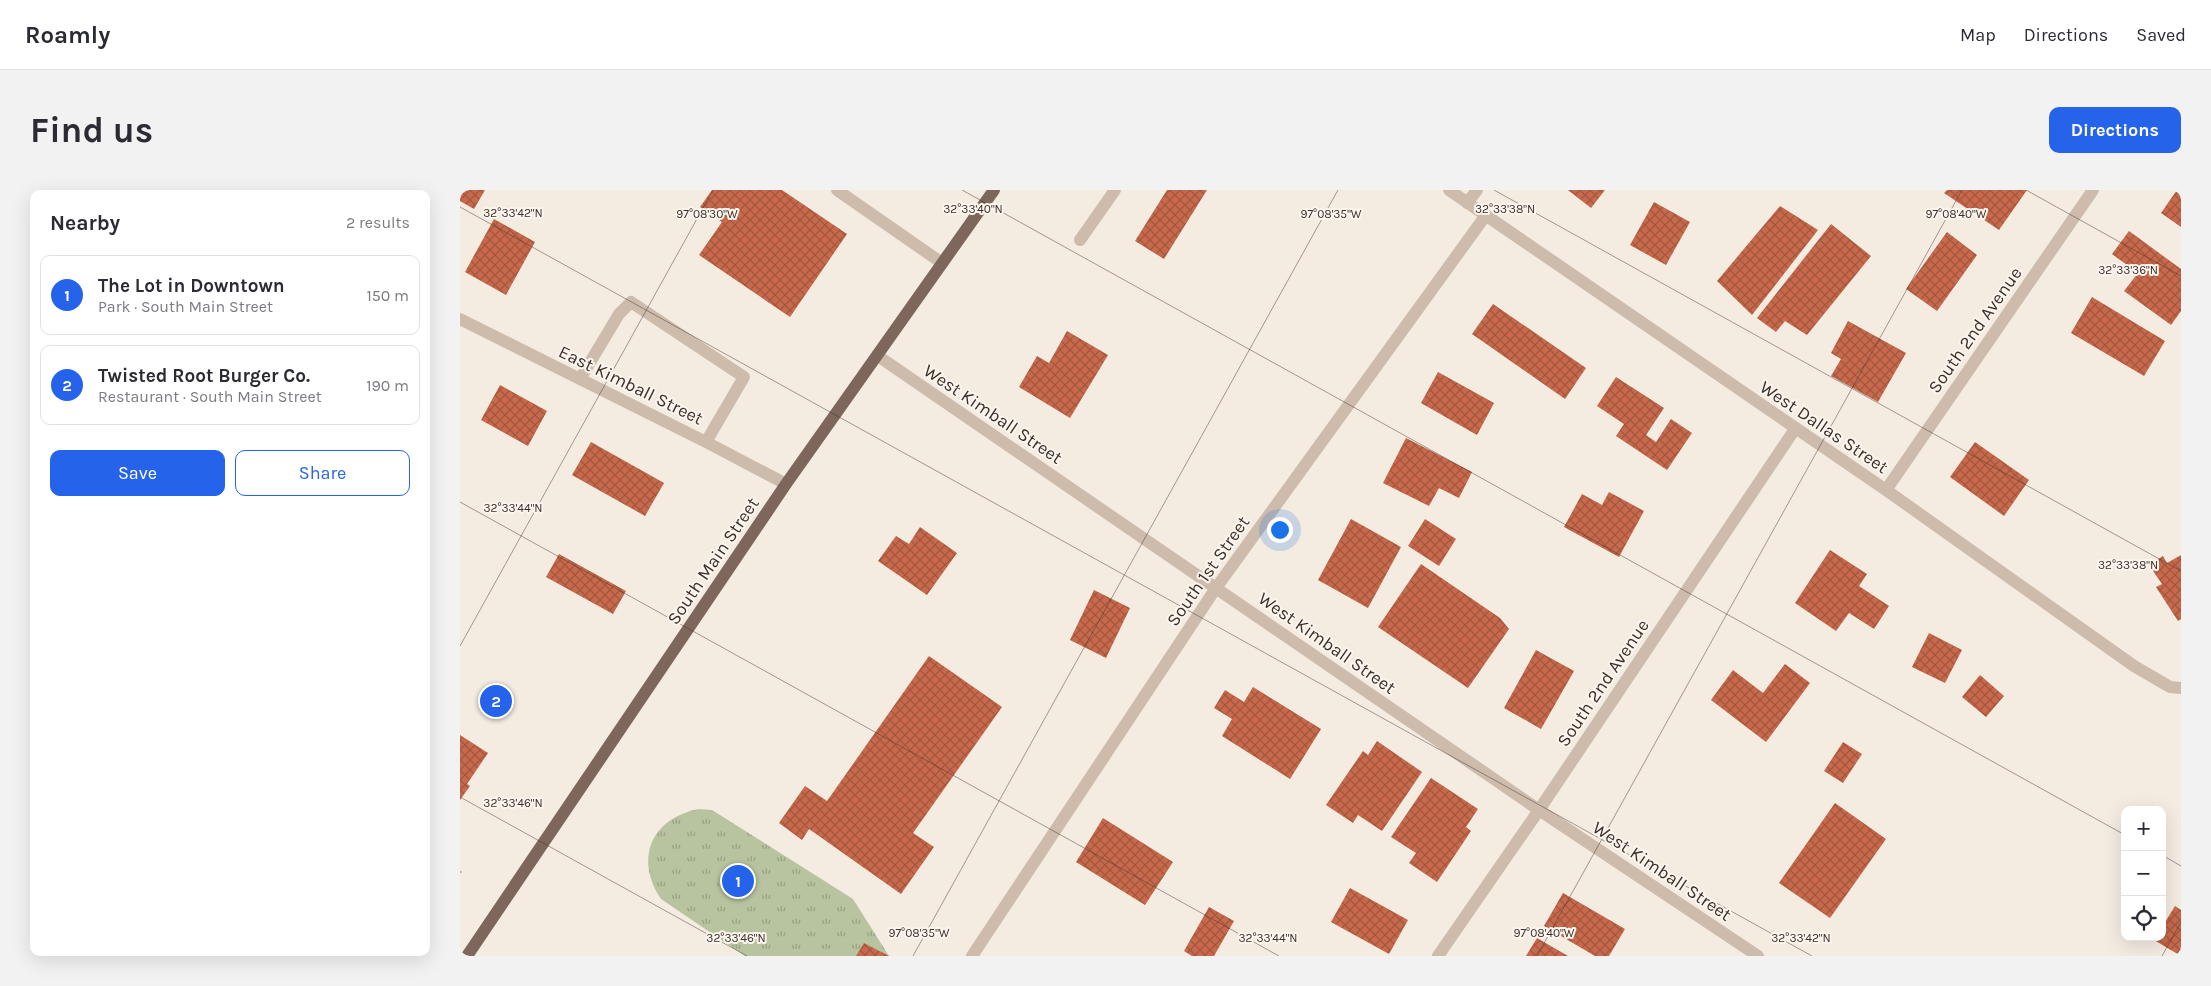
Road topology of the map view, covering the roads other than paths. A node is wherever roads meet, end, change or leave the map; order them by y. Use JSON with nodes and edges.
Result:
{"nodes":[{"id":1,"x":837,"y":190,"type":"edge"},
{"id":2,"x":994,"y":190,"type":"edge"},
{"id":3,"x":1115,"y":190,"type":"edge"},
{"id":4,"x":1449,"y":190,"type":"edge"},
{"id":5,"x":1477,"y":190,"type":"edge"},
{"id":6,"x":2093,"y":190,"type":"edge"},
{"id":7,"x":1468,"y":202,"type":"junction"},
{"id":8,"x":1486,"y":215,"type":"junction"},
{"id":9,"x":1080,"y":240,"type":"dead end"},
{"id":10,"x":942,"y":263,"type":"junction"},
{"id":11,"x":460,"y":319,"type":"edge"},
{"id":12,"x":878,"y":356,"type":"junction"},
{"id":13,"x":580,"y":379,"type":"junction"},
{"id":14,"x":1795,"y":429,"type":"junction"},
{"id":15,"x":706,"y":442,"type":"junction"},
{"id":16,"x":786,"y":484,"type":"junction"},
{"id":17,"x":1886,"y":490,"type":"junction"},
{"id":18,"x":1216,"y":588,"type":"junction"},
{"id":19,"x":2181,"y":688,"type":"edge"},
{"id":20,"x":1539,"y":810,"type":"junction"},
{"id":21,"x":467,"y":956,"type":"edge"},
{"id":22,"x":972,"y":956,"type":"edge"},
{"id":23,"x":1438,"y":956,"type":"edge"},
{"id":24,"x":1758,"y":956,"type":"edge"}],
"edges":[{"from":1,"to":10,"type":"street"},
{"from":2,"to":10,"type":"main road","name":"South Main Street"},
{"from":3,"to":9,"type":"street"},
{"from":4,"to":7,"type":"street","name":"West Dallas Street"},
{"from":5,"to":7,"type":"street"},
{"from":6,"to":17,"type":"street","name":"South 2nd Avenue"},
{"from":7,"to":8,"type":"street","name":"West Dallas Street"},
{"from":8,"to":14,"type":"street","name":"West Dallas Street"},
{"from":8,"to":18,"type":"street","name":"South 1st Street"},
{"from":10,"to":12,"type":"main road","name":"South Main Street"},
{"from":11,"to":13,"type":"street","name":"East Kimball Street"},
{"from":12,"to":16,"type":"main road","name":"South Main Street"},
{"from":12,"to":18,"type":"street","name":"West Kimball Street"},
{"from":13,"to":15,"type":"street","name":"East Kimball Street"},
{"from":13,"to":15,"type":"street"},
{"from":14,"to":17,"type":"street","name":"West Dallas Street"},
{"from":14,"to":20,"type":"street","name":"South 2nd Avenue"},
{"from":15,"to":16,"type":"street","name":"East Kimball Street"},
{"from":16,"to":21,"type":"main road","name":"South Main Street"},
{"from":17,"to":19,"type":"street","name":"West Dallas Street"},
{"from":18,"to":20,"type":"street","name":"West Kimball Street"},
{"from":18,"to":22,"type":"street","name":"South 1st Street"},
{"from":20,"to":23,"type":"street","name":"South 2nd Avenue"},
{"from":20,"to":24,"type":"street","name":"West Kimball Street"}]}
